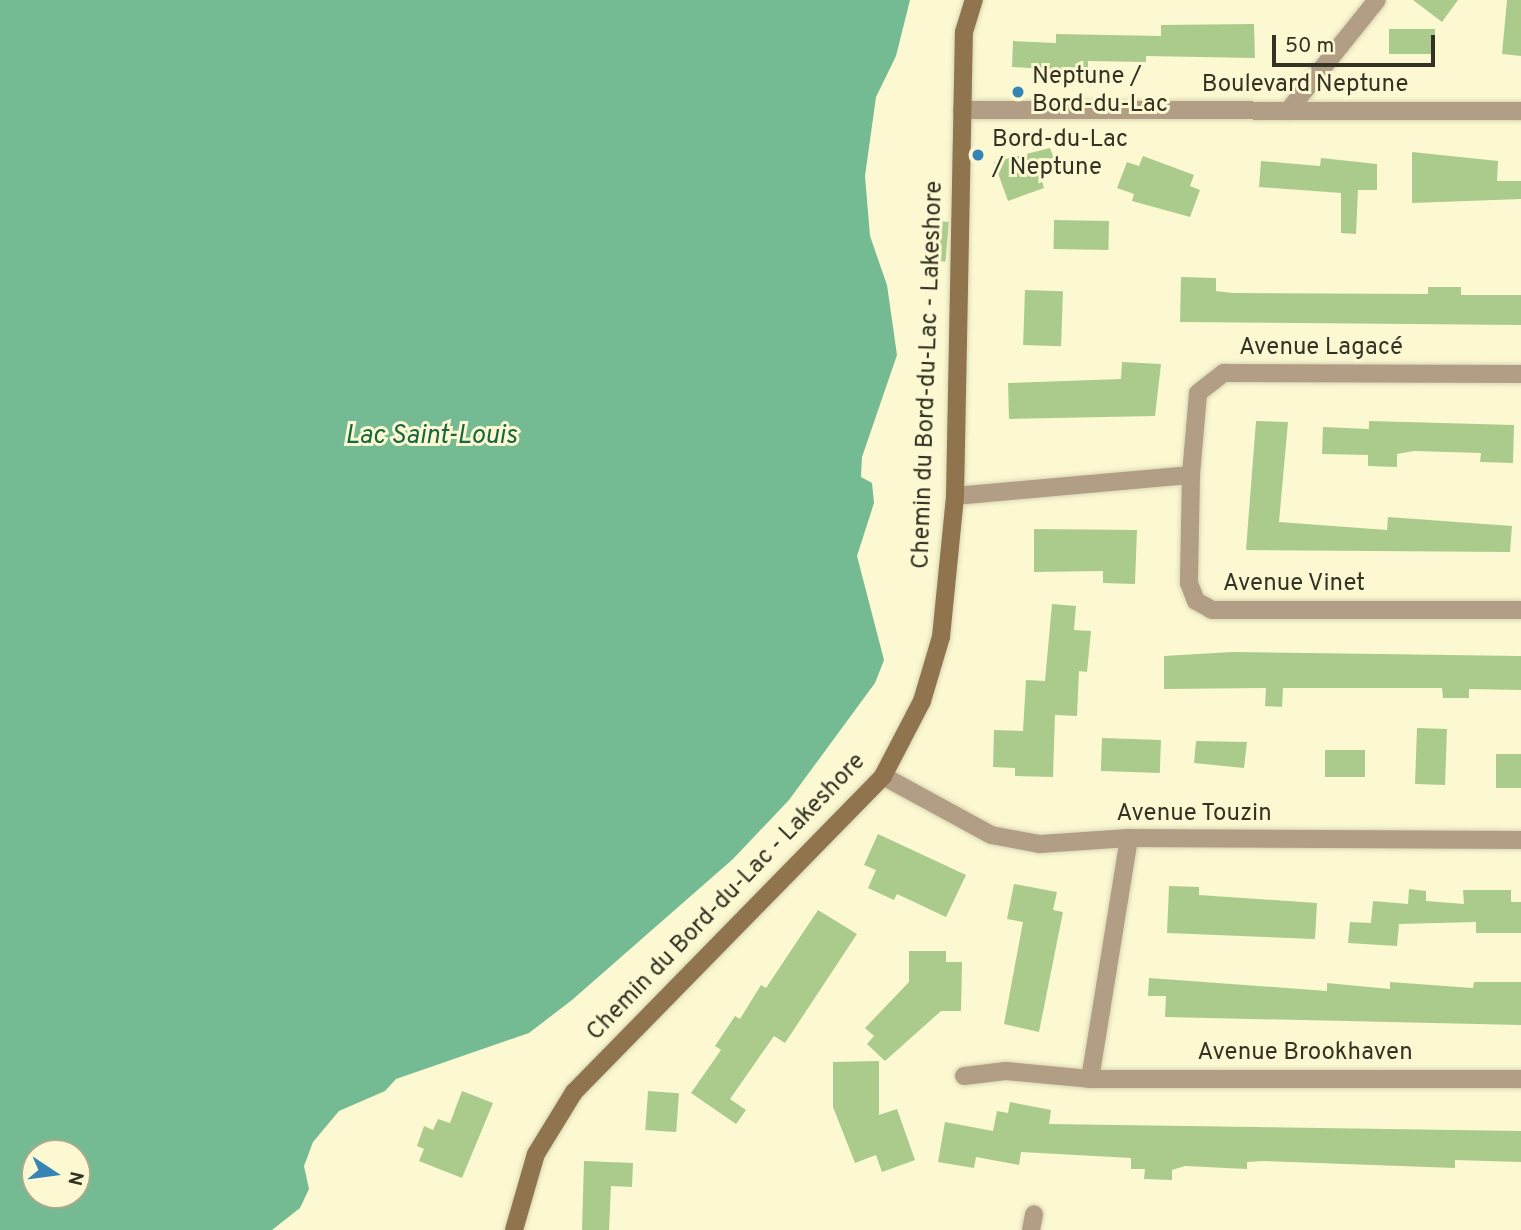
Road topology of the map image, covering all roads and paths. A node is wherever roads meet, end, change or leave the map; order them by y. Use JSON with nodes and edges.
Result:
{"nodes":[{"id":1,"x":974,"y":0,"type":"edge"},
{"id":2,"x":1377,"y":0,"type":"edge"},
{"id":3,"x":962,"y":110,"type":"junction"},
{"id":4,"x":1288,"y":111,"type":"junction"},
{"id":5,"x":1521,"y":111,"type":"edge"},
{"id":6,"x":1521,"y":374,"type":"edge"},
{"id":7,"x":1191,"y":475,"type":"junction"},
{"id":8,"x":955,"y":496,"type":"junction"},
{"id":9,"x":1521,"y":610,"type":"edge"},
{"id":10,"x":883,"y":776,"type":"junction"},
{"id":11,"x":1129,"y":838,"type":"junction"},
{"id":12,"x":1521,"y":840,"type":"edge"},
{"id":13,"x":964,"y":1076,"type":"dead end"},
{"id":14,"x":1090,"y":1079,"type":"junction"},
{"id":15,"x":1521,"y":1079,"type":"edge"},
{"id":16,"x":514,"y":1230,"type":"edge"}],
"edges":[{"from":1,"to":3,"type":"street","name":"Chemin du Bord-du-Lac - Lakeshore"},
{"from":2,"to":4,"type":"street"},
{"from":3,"to":4,"type":"street","name":"Boulevard Neptune"},
{"from":3,"to":8,"type":"street","name":"Chemin du Bord-du-Lac - Lakeshore"},
{"from":4,"to":5,"type":"street","name":"Boulevard Neptune"},
{"from":6,"to":7,"type":"street","name":"Avenue Lagacé"},
{"from":7,"to":8,"type":"street"},
{"from":7,"to":9,"type":"street","name":"Avenue Vinet"},
{"from":8,"to":10,"type":"street","name":"Chemin du Bord-du-Lac - Lakeshore"},
{"from":10,"to":11,"type":"street","name":"Avenue Touzin"},
{"from":10,"to":16,"type":"street","name":"Chemin du Bord-du-Lac - Lakeshore"},
{"from":11,"to":12,"type":"street","name":"Avenue Touzin"},
{"from":11,"to":14,"type":"street"},
{"from":13,"to":14,"type":"street","name":"Avenue Brookhaven"},
{"from":14,"to":15,"type":"street","name":"Avenue Brookhaven"}]}
